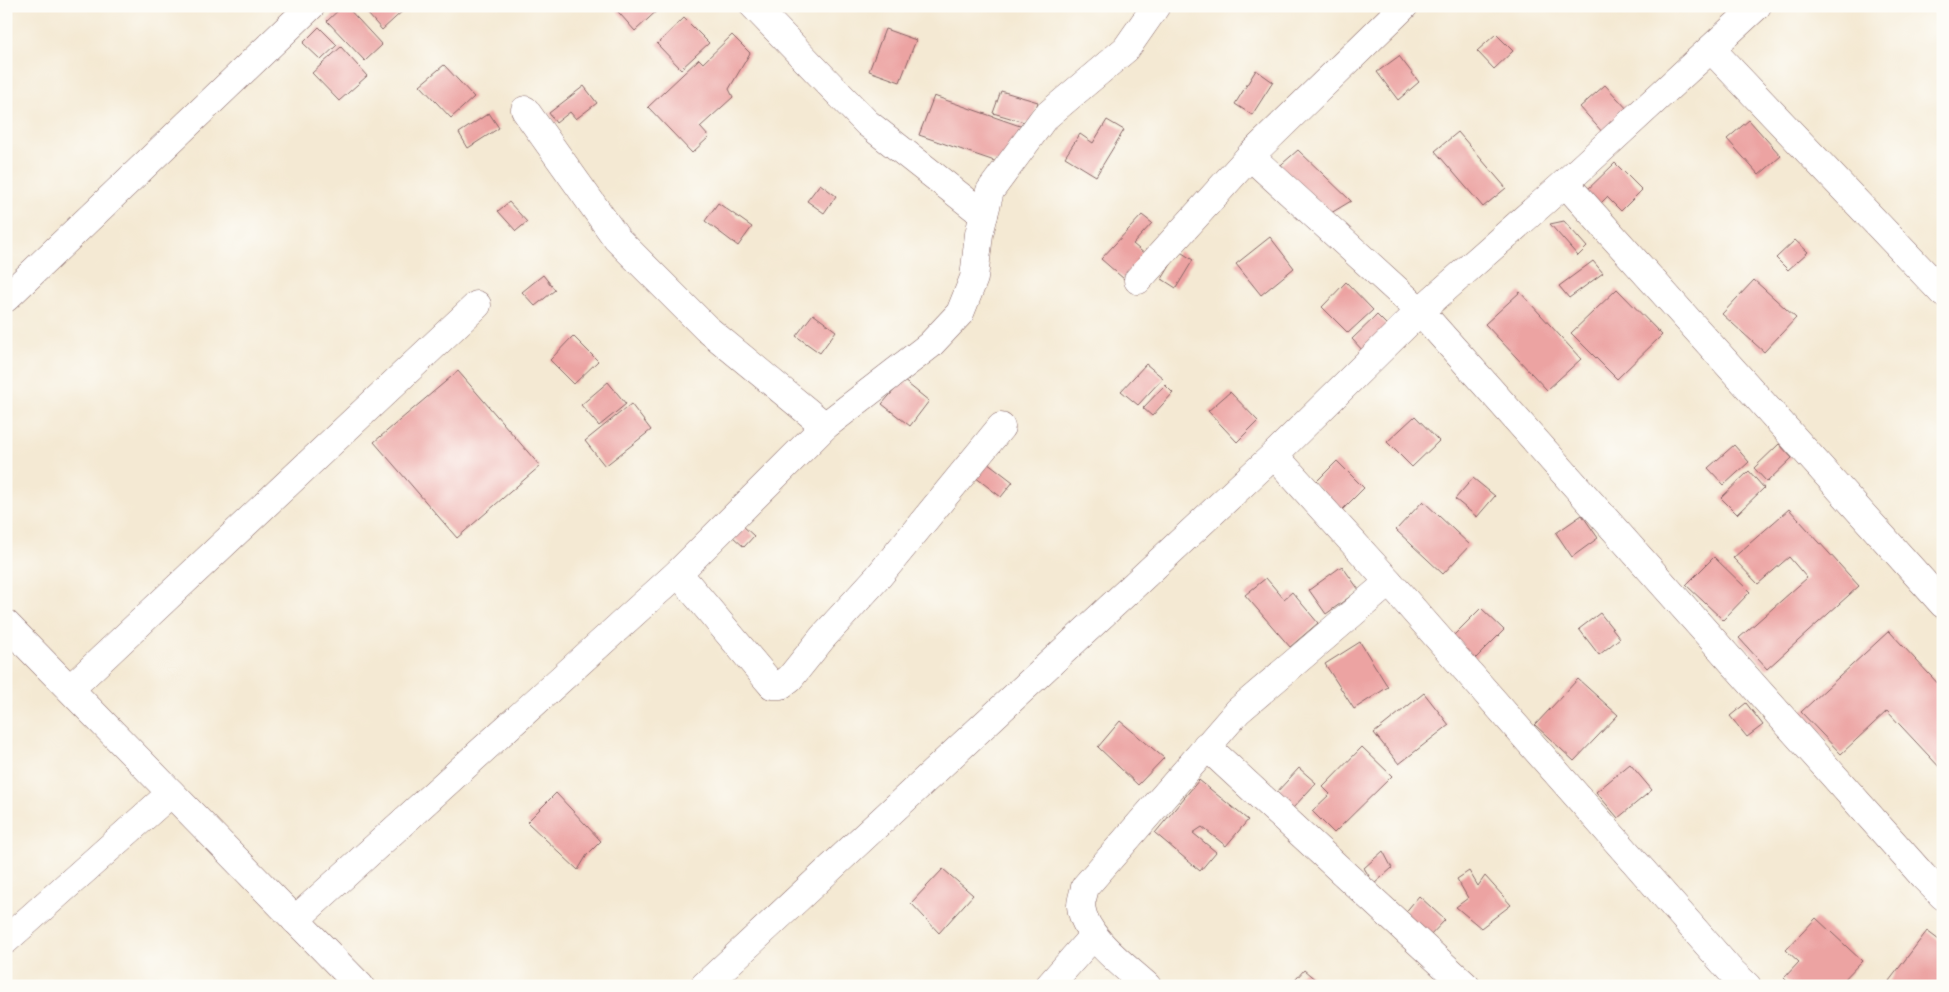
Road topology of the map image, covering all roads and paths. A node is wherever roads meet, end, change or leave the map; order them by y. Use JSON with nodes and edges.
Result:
{"nodes":[{"id":1,"x":311,"y":6,"type":"edge"},
{"id":2,"x":754,"y":6,"type":"edge"},
{"id":3,"x":1156,"y":6,"type":"edge"},
{"id":4,"x":1404,"y":6,"type":"edge"},
{"id":5,"x":1757,"y":6,"type":"edge"},
{"id":6,"x":1712,"y":50,"type":"junction"},
{"id":7,"x":525,"y":110,"type":"dead end"},
{"id":8,"x":1250,"y":156,"type":"junction"},
{"id":9,"x":1565,"y":183,"type":"junction"},
{"id":10,"x":984,"y":215,"type":"junction"},
{"id":11,"x":1138,"y":280,"type":"dead end"},
{"id":12,"x":1943,"y":293,"type":"edge"},
{"id":13,"x":6,"y":298,"type":"edge"},
{"id":14,"x":477,"y":305,"type":"dead end"},
{"id":15,"x":1420,"y":311,"type":"junction"},
{"id":16,"x":825,"y":426,"type":"junction"},
{"id":17,"x":1001,"y":427,"type":"dead end"},
{"id":18,"x":1274,"y":455,"type":"junction"},
{"id":19,"x":678,"y":573,"type":"junction"},
{"id":20,"x":1390,"y":582,"type":"junction"},
{"id":21,"x":1943,"y":604,"type":"edge"},
{"id":22,"x":6,"y":624,"type":"edge"},
{"id":23,"x":70,"y":689,"type":"junction"},
{"id":24,"x":1206,"y":746,"type":"junction"},
{"id":25,"x":171,"y":793,"type":"junction"},
{"id":26,"x":1943,"y":896,"type":"edge"},
{"id":27,"x":295,"y":920,"type":"junction"},
{"id":28,"x":1093,"y":936,"type":"junction"},
{"id":29,"x":6,"y":940,"type":"edge"},
{"id":30,"x":360,"y":986,"type":"edge"},
{"id":31,"x":704,"y":986,"type":"edge"},
{"id":32,"x":1050,"y":986,"type":"edge"},
{"id":33,"x":1147,"y":986,"type":"edge"},
{"id":34,"x":1466,"y":986,"type":"edge"},
{"id":35,"x":1747,"y":986,"type":"edge"}],
"edges":[{"from":1,"to":13,"type":"street"},
{"from":2,"to":10,"type":"street"},
{"from":3,"to":10,"type":"street"},
{"from":4,"to":8,"type":"street"},
{"from":5,"to":6,"type":"street"},
{"from":6,"to":9,"type":"street"},
{"from":6,"to":12,"type":"street"},
{"from":7,"to":16,"type":"street"},
{"from":8,"to":11,"type":"street"},
{"from":8,"to":15,"type":"street"},
{"from":9,"to":15,"type":"street"},
{"from":9,"to":21,"type":"street"},
{"from":10,"to":16,"type":"street"},
{"from":14,"to":23,"type":"street"},
{"from":15,"to":18,"type":"street"},
{"from":15,"to":26,"type":"street"},
{"from":16,"to":19,"type":"street"},
{"from":17,"to":19,"type":"street"},
{"from":18,"to":20,"type":"street"},
{"from":18,"to":31,"type":"street"},
{"from":19,"to":27,"type":"street"},
{"from":20,"to":24,"type":"street"},
{"from":20,"to":35,"type":"street"},
{"from":22,"to":23,"type":"street"},
{"from":23,"to":25,"type":"street"},
{"from":24,"to":28,"type":"street"},
{"from":24,"to":34,"type":"street"},
{"from":25,"to":27,"type":"street"},
{"from":25,"to":29,"type":"street"},
{"from":27,"to":30,"type":"street"},
{"from":28,"to":32,"type":"street"},
{"from":28,"to":33,"type":"street"}]}
